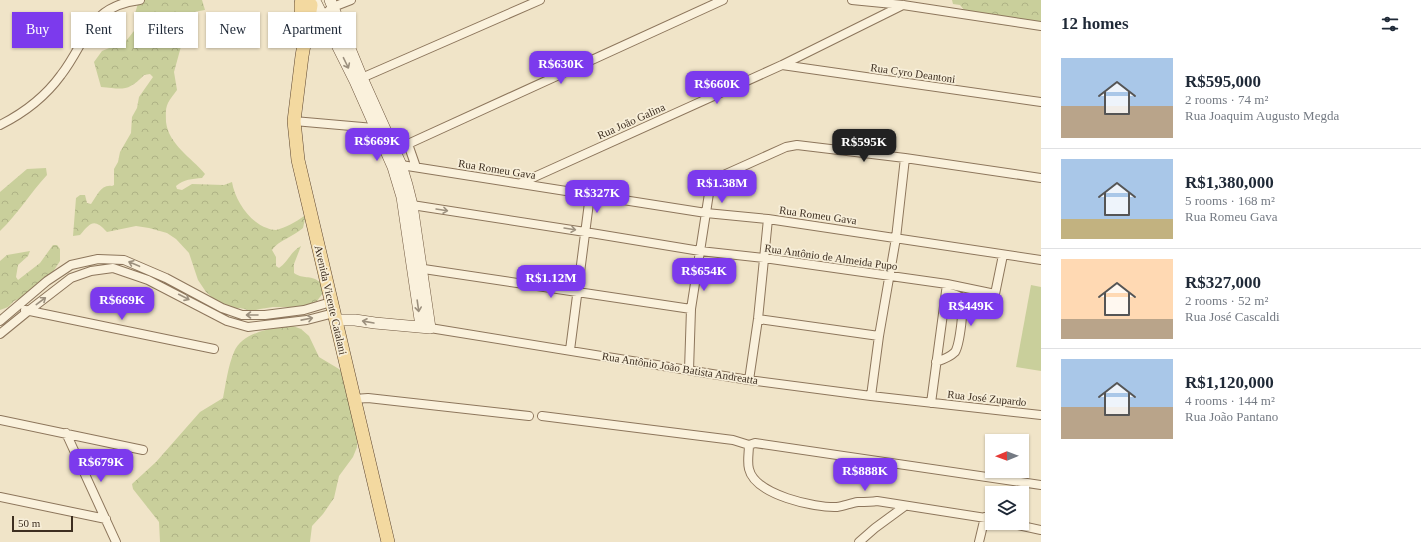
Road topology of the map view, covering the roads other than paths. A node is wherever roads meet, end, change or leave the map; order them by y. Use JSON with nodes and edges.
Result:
{"nodes":[{"id":1,"x":140,"y":0,"type":"edge"},
{"id":2,"x":351,"y":0,"type":"edge"},
{"id":3,"x":540,"y":0,"type":"edge"},
{"id":4,"x":723,"y":0,"type":"edge"},
{"id":5,"x":852,"y":0,"type":"edge"},
{"id":6,"x":309,"y":2,"type":"edge"},
{"id":7,"x":331,"y":3,"type":"edge"},
{"id":8,"x":902,"y":5,"type":"junction"},
{"id":9,"x":318,"y":12,"type":"edge"},
{"id":10,"x":325,"y":12,"type":"edge"},
{"id":11,"x":1041,"y":26,"type":"edge"},
{"id":12,"x":340,"y":48,"type":"edge"},
{"id":13,"x":782,"y":65,"type":"junction"},
{"id":14,"x":358,"y":80,"type":"junction"},
{"id":15,"x":1041,"y":102,"type":"edge"},
{"id":16,"x":294,"y":121,"type":"junction"},
{"id":17,"x":0,"y":125,"type":"edge"},
{"id":18,"x":374,"y":128,"type":"junction"},
{"id":19,"x":408,"y":144,"type":"junction"},
{"id":20,"x":392,"y":147,"type":"junction"},
{"id":21,"x":904,"y":158,"type":"junction"},
{"id":22,"x":397,"y":166,"type":"junction"},
{"id":23,"x":416,"y":167,"type":"junction"},
{"id":24,"x":1041,"y":178,"type":"edge"},
{"id":25,"x":520,"y":183,"type":"junction"},
{"id":26,"x":590,"y":194,"type":"junction"},
{"id":27,"x":408,"y":206,"type":"junction"},
{"id":28,"x":706,"y":213,"type":"junction"},
{"id":29,"x":768,"y":219,"type":"junction"},
{"id":30,"x":586,"y":232,"type":"junction"},
{"id":31,"x":896,"y":238,"type":"junction"},
{"id":32,"x":700,"y":251,"type":"junction"},
{"id":33,"x":1002,"y":255,"type":"junction"},
{"id":34,"x":764,"y":258,"type":"junction"},
{"id":35,"x":101,"y":259,"type":"junction"},
{"id":36,"x":1041,"y":260,"type":"edge"},
{"id":37,"x":417,"y":268,"type":"junction"},
{"id":38,"x":102,"y":270,"type":"junction"},
{"id":39,"x":890,"y":277,"type":"junction"},
{"id":40,"x":946,"y":288,"type":"junction"},
{"id":41,"x":578,"y":293,"type":"junction"},
{"id":42,"x":18,"y":305,"type":"junction"},
{"id":43,"x":691,"y":310,"type":"junction"},
{"id":44,"x":26,"y":312,"type":"junction"},
{"id":45,"x":334,"y":312,"type":"junction"},
{"id":46,"x":758,"y":319,"type":"junction"},
{"id":47,"x":0,"y":320,"type":"edge"},
{"id":48,"x":425,"y":327,"type":"junction"},
{"id":49,"x":0,"y":334,"type":"edge"},
{"id":50,"x":879,"y":336,"type":"junction"},
{"id":51,"x":214,"y":349,"type":"dead end"},
{"id":52,"x":570,"y":350,"type":"junction"},
{"id":53,"x":936,"y":362,"type":"junction"},
{"id":54,"x":689,"y":370,"type":"junction"},
{"id":55,"x":749,"y":380,"type":"junction"},
{"id":56,"x":872,"y":396,"type":"junction"},
{"id":57,"x":354,"y":399,"type":"junction"},
{"id":58,"x":930,"y":403,"type":"junction"},
{"id":59,"x":1041,"y":415,"type":"edge"},
{"id":60,"x":529,"y":416,"type":"dead end"},
{"id":61,"x":542,"y":416,"type":"dead end"},
{"id":62,"x":0,"y":420,"type":"edge"},
{"id":63,"x":66,"y":433,"type":"junction"},
{"id":64,"x":752,"y":444,"type":"junction"},
{"id":65,"x":143,"y":450,"type":"dead end"},
{"id":66,"x":1041,"y":485,"type":"edge"},
{"id":67,"x":0,"y":497,"type":"edge"},
{"id":68,"x":905,"y":506,"type":"junction"},
{"id":69,"x":985,"y":518,"type":"edge"},
{"id":70,"x":106,"y":519,"type":"junction"},
{"id":71,"x":985,"y":526,"type":"edge"},
{"id":72,"x":1029,"y":527,"type":"edge"},
{"id":73,"x":1032,"y":528,"type":"junction"},
{"id":74,"x":1041,"y":530,"type":"edge"},
{"id":75,"x":1041,"y":538,"type":"edge"},
{"id":76,"x":861,"y":541,"type":"edge"},
{"id":77,"x":116,"y":542,"type":"edge"},
{"id":78,"x":388,"y":542,"type":"edge"},
{"id":79,"x":979,"y":542,"type":"edge"}],
"edges":[{"from":1,"to":17,"type":"street"},
{"from":2,"to":7,"type":"street"},
{"from":3,"to":14,"type":"street"},
{"from":4,"to":19,"type":"street"},
{"from":5,"to":8,"type":"street"},
{"from":6,"to":9,"type":"street"},
{"from":6,"to":16,"type":"main road","name":"Avenida Vicente Catalani"},
{"from":7,"to":10,"type":"street"},
{"from":7,"to":14,"type":"street"},
{"from":8,"to":11,"type":"street"},
{"from":8,"to":13,"type":"street","name":"Rua João Galina"},
{"from":12,"to":14,"type":"street","one_way":true},
{"from":13,"to":15,"type":"street","name":"Rua Cyro Deantoni"},
{"from":13,"to":25,"type":"street","name":"Rua João Galina"},
{"from":14,"to":18,"type":"street"},
{"from":14,"to":20,"type":"street"},
{"from":16,"to":18,"type":"street"},
{"from":16,"to":45,"type":"main road","name":"Avenida Vicente Catalani"},
{"from":18,"to":22,"type":"street"},
{"from":19,"to":20,"type":"street"},
{"from":19,"to":23,"type":"street"},
{"from":20,"to":22,"type":"street"},
{"from":21,"to":24,"type":"street"},
{"from":21,"to":28,"type":"street"},
{"from":21,"to":31,"type":"street"},
{"from":22,"to":23,"type":"street","name":"Rua Romeu Gava"},
{"from":22,"to":27,"type":"street"},
{"from":23,"to":25,"type":"street","name":"Rua Romeu Gava"},
{"from":25,"to":26,"type":"street","name":"Rua Romeu Gava"},
{"from":26,"to":28,"type":"street","name":"Rua Romeu Gava"},
{"from":26,"to":30,"type":"street"},
{"from":27,"to":30,"type":"street","name":"Rua Antônio de Almeida Pupo","one_way":true},
{"from":27,"to":37,"type":"street"},
{"from":28,"to":29,"type":"street","name":"Rua Romeu Gava"},
{"from":28,"to":32,"type":"street"},
{"from":29,"to":31,"type":"street","name":"Rua Romeu Gava"},
{"from":29,"to":34,"type":"street"},
{"from":30,"to":32,"type":"street","name":"Rua Antônio de Almeida Pupo"},
{"from":30,"to":41,"type":"street"},
{"from":31,"to":33,"type":"street","name":"Rua Romeu Gava"},
{"from":31,"to":39,"type":"street"},
{"from":32,"to":34,"type":"street","name":"Rua Antônio de Almeida Pupo"},
{"from":32,"to":43,"type":"street"},
{"from":33,"to":36,"type":"street","name":"Rua Romeu Gava"},
{"from":33,"to":40,"type":"street","name":"Rua Antônio de Almeida Pupo"},
{"from":34,"to":39,"type":"street","name":"Rua Antônio de Almeida Pupo"},
{"from":34,"to":46,"type":"street"},
{"from":35,"to":38,"type":"street"},
{"from":35,"to":42,"type":"street"},
{"from":45,"to":35,"type":"street","one_way":true},
{"from":37,"to":41,"type":"street"},
{"from":37,"to":48,"type":"street"},
{"from":44,"to":38,"type":"street","one_way":true},
{"from":38,"to":45,"type":"street","one_way":true},
{"from":39,"to":40,"type":"street","name":"Rua Antônio de Almeida Pupo"},
{"from":39,"to":50,"type":"street"},
{"from":40,"to":53,"type":"street"},
{"from":40,"to":53,"type":"street"},
{"from":41,"to":43,"type":"street"},
{"from":41,"to":52,"type":"street"},
{"from":42,"to":44,"type":"street"},
{"from":42,"to":47,"type":"street"},
{"from":43,"to":54,"type":"street"},
{"from":44,"to":49,"type":"street"},
{"from":44,"to":51,"type":"street"},
{"from":48,"to":45,"type":"street","name":"Rua Antônio João Batista Andreatta","one_way":true},
{"from":45,"to":57,"type":"main road","name":"Avenida Vicente Catalani"},
{"from":46,"to":50,"type":"street"},
{"from":46,"to":55,"type":"street"},
{"from":48,"to":52,"type":"street","name":"Rua Antônio João Batista Andreatta"},
{"from":50,"to":56,"type":"street"},
{"from":52,"to":54,"type":"street","name":"Rua Antônio João Batista Andreatta"},
{"from":53,"to":58,"type":"street"},
{"from":54,"to":55,"type":"street","name":"Rua Antônio João Batista Andreatta"},
{"from":55,"to":56,"type":"street","name":"Rua Antônio João Batista Andreatta"},
{"from":56,"to":58,"type":"street","name":"Rua Antônio João Batista Andreatta"},
{"from":57,"to":60,"type":"street"},
{"from":57,"to":78,"type":"main road","name":"Avenida Vicente Catalani"},
{"from":58,"to":59,"type":"street","name":"Rua José Zupardo"},
{"from":61,"to":64,"type":"street"},
{"from":62,"to":63,"type":"street"},
{"from":63,"to":65,"type":"street"},
{"from":63,"to":70,"type":"street"},
{"from":64,"to":66,"type":"street"},
{"from":64,"to":68,"type":"street"},
{"from":67,"to":70,"type":"street"},
{"from":68,"to":69,"type":"street"},
{"from":68,"to":76,"type":"street"},
{"from":70,"to":77,"type":"street"},
{"from":71,"to":79,"type":"street"},
{"from":72,"to":73,"type":"street"},
{"from":73,"to":74,"type":"street"},
{"from":73,"to":75,"type":"street"}]}
